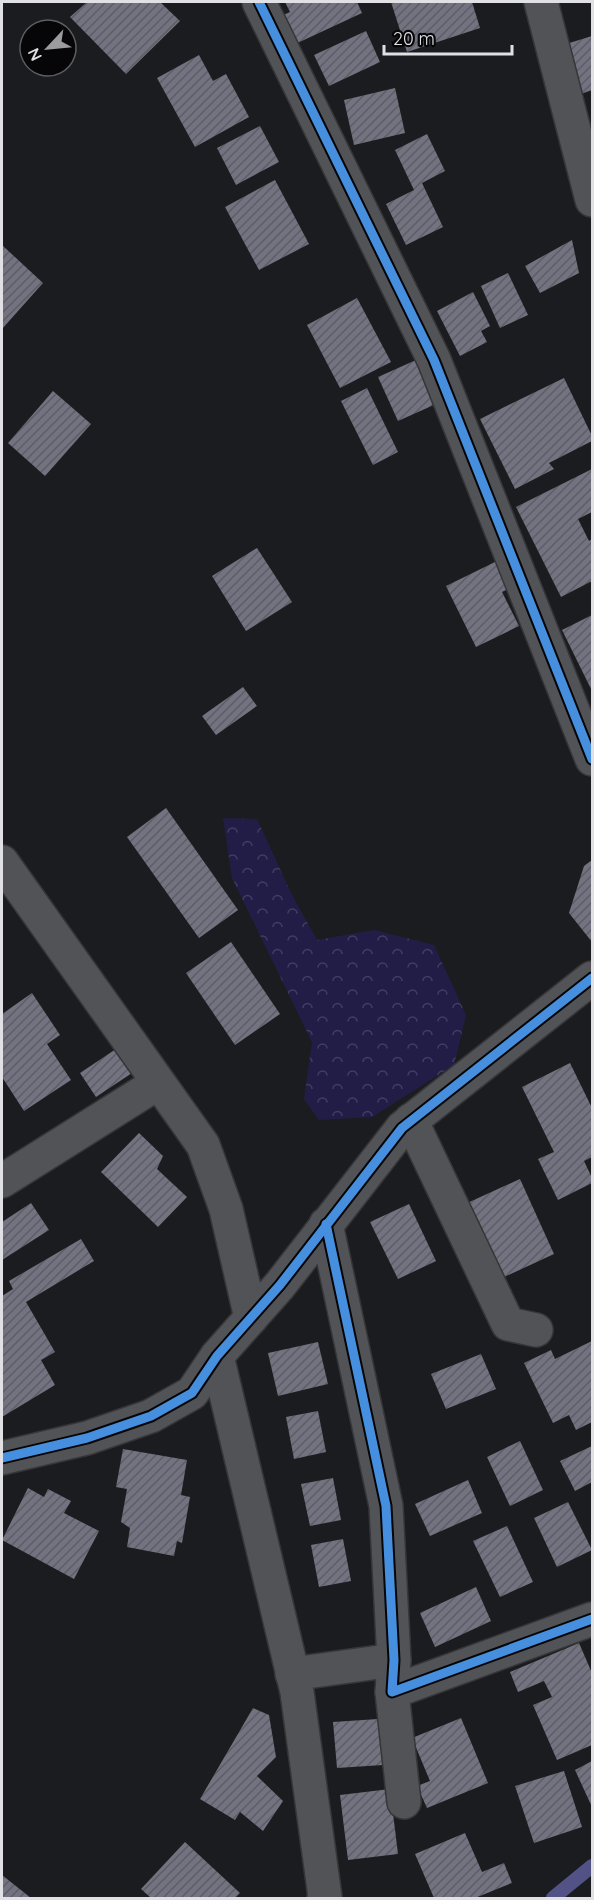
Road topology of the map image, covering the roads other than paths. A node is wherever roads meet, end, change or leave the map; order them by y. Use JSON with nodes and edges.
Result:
{"nodes":[{"id":1,"x":258,"y":2,"type":"edge"},
{"id":2,"x":548,"y":4,"type":"edge"},
{"id":3,"x":592,"y":200,"type":"edge"},
{"id":4,"x":592,"y":759,"type":"edge"},
{"id":5,"x":2,"y":862,"type":"edge"},
{"id":6,"x":592,"y":978,"type":"edge"},
{"id":7,"x":158,"y":1083,"type":"junction"},
{"id":8,"x":411,"y":1120,"type":"junction"},
{"id":9,"x":2,"y":1181,"type":"edge"},
{"id":10,"x":326,"y":1224,"type":"junction"},
{"id":11,"x":250,"y":1318,"type":"junction"},
{"id":12,"x":536,"y":1330,"type":"dead end"},
{"id":13,"x":217,"y":1356,"type":"junction"},
{"id":14,"x":2,"y":1458,"type":"edge"},
{"id":15,"x":592,"y":1619,"type":"edge"},
{"id":16,"x":394,"y":1660,"type":"junction"},
{"id":17,"x":292,"y":1674,"type":"junction"},
{"id":18,"x":392,"y":1692,"type":"junction"},
{"id":19,"x":404,"y":1802,"type":"dead end"},
{"id":20,"x":324,"y":1899,"type":"edge"}],
"edges":[{"from":1,"to":4,"type":"street"},
{"from":2,"to":3,"type":"street"},
{"from":5,"to":7,"type":"street"},
{"from":6,"to":8,"type":"street"},
{"from":7,"to":9,"type":"street"},
{"from":7,"to":11,"type":"street"},
{"from":8,"to":10,"type":"street"},
{"from":8,"to":12,"type":"street"},
{"from":10,"to":11,"type":"street"},
{"from":10,"to":16,"type":"street"},
{"from":11,"to":13,"type":"street"},
{"from":13,"to":14,"type":"street"},
{"from":13,"to":17,"type":"street"},
{"from":15,"to":18,"type":"street"},
{"from":16,"to":17,"type":"street"},
{"from":16,"to":18,"type":"street"},
{"from":17,"to":20,"type":"street"},
{"from":18,"to":19,"type":"street"}]}
